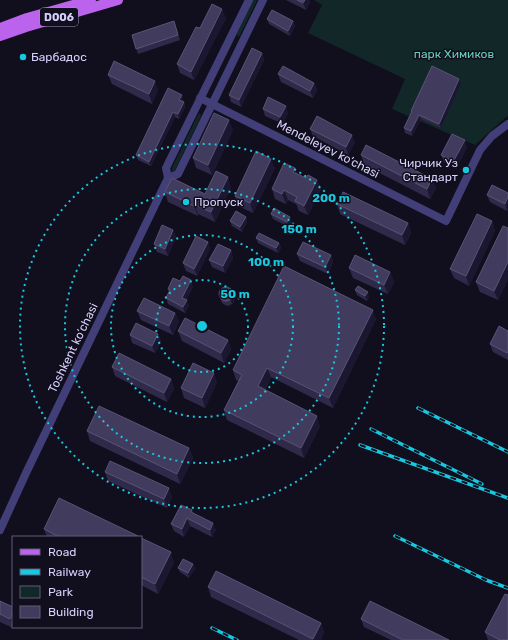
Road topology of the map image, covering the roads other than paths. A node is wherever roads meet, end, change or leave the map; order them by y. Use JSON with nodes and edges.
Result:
{"nodes":[{"id":1,"x":92,"y":0,"type":"edge"},
{"id":2,"x":118,"y":0,"type":"edge"},
{"id":3,"x":248,"y":0,"type":"edge"},
{"id":4,"x":263,"y":0,"type":"edge"},
{"id":5,"x":68,"y":3,"type":"edge"},
{"id":6,"x":0,"y":28,"type":"edge"},
{"id":7,"x":0,"y":36,"type":"edge"},
{"id":8,"x":200,"y":98,"type":"junction"},
{"id":9,"x":212,"y":104,"type":"junction"},
{"id":10,"x":508,"y":124,"type":"edge"},
{"id":11,"x":168,"y":178,"type":"junction"},
{"id":12,"x":0,"y":530,"type":"edge"}],
"edges":[{"from":1,"to":5,"type":"main road","number":"D006"},
{"from":2,"to":7,"type":"main road","number":"D006"},
{"from":3,"to":8,"type":"street","name":"Toshkent ko‘chasi"},
{"from":4,"to":9,"type":"street","name":"Toshkent ko‘chasi"},
{"from":5,"to":6,"type":"main road","number":"D006"},
{"from":8,"to":9,"type":"street","name":"Mendeleyev ko‘chasi"},
{"from":8,"to":11,"type":"street","name":"Toshkent ko‘chasi"},
{"from":9,"to":10,"type":"street","name":"Mendeleyev ko‘chasi"},
{"from":9,"to":11,"type":"street","name":"Toshkent ko‘chasi"},
{"from":11,"to":12,"type":"street","name":"Toshkent ko‘chasi"}]}
